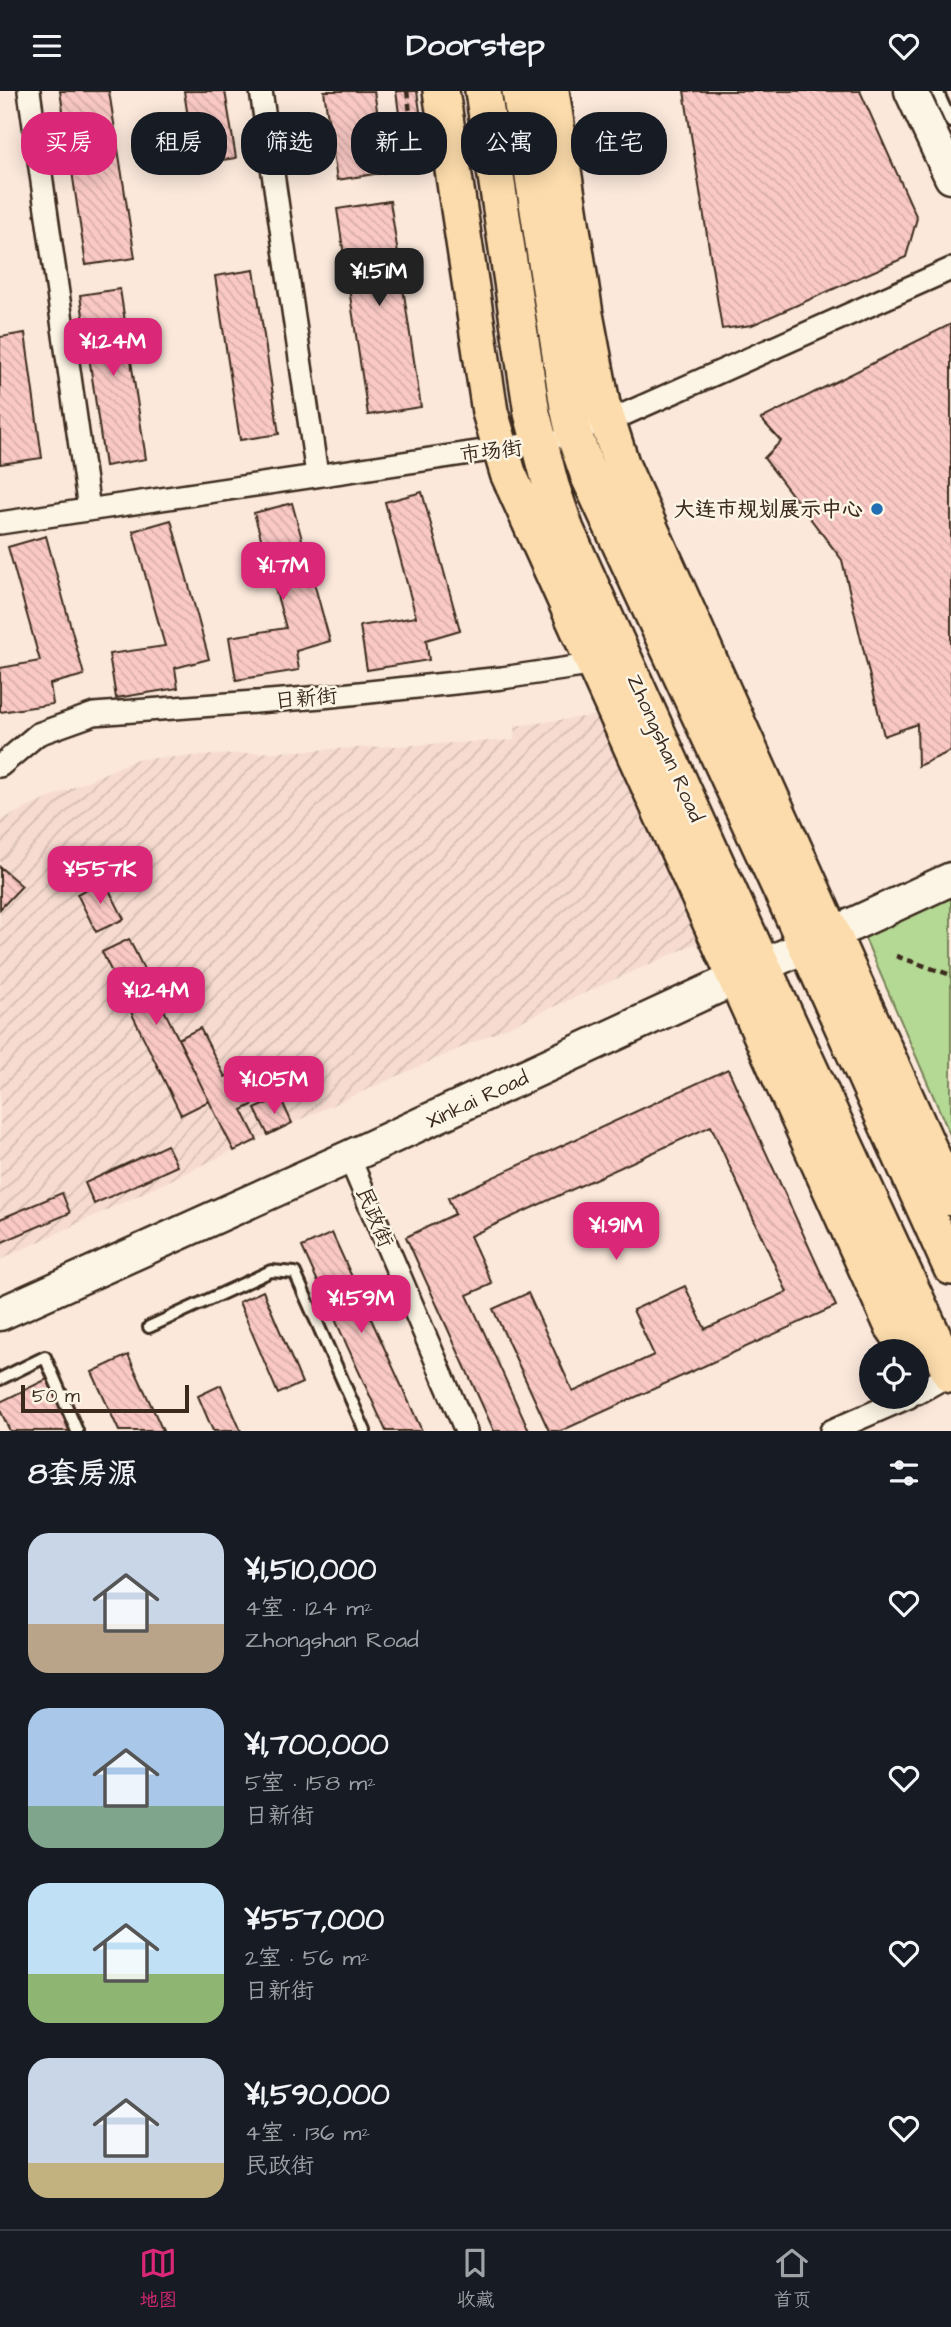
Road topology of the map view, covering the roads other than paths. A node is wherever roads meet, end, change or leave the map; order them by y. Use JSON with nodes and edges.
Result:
{"nodes":[{"id":1,"x":29,"y":91,"type":"edge"},
{"id":2,"x":261,"y":91,"type":"edge"},
{"id":3,"x":441,"y":91,"type":"edge"},
{"id":4,"x":482,"y":91,"type":"edge"},
{"id":5,"x":520,"y":91,"type":"edge"},
{"id":6,"x":551,"y":91,"type":"edge"},
{"id":7,"x":911,"y":91,"type":"edge"},
{"id":8,"x":937,"y":91,"type":"edge"},
{"id":9,"x":951,"y":122,"type":"edge"},
{"id":10,"x":951,"y":177,"type":"edge"},
{"id":11,"x":951,"y":269,"type":"edge"},
{"id":12,"x":585,"y":314,"type":"junction"},
{"id":13,"x":608,"y":423,"type":"junction"},
{"id":14,"x":574,"y":434,"type":"junction"},
{"id":15,"x":539,"y":445,"type":"junction"},
{"id":16,"x":501,"y":449,"type":"junction"},
{"id":17,"x":317,"y":475,"type":"junction"},
{"id":18,"x":89,"y":509,"type":"junction"},
{"id":19,"x":0,"y":523,"type":"edge"},
{"id":20,"x":611,"y":662,"type":"junction"},
{"id":21,"x":684,"y":680,"type":"junction"},
{"id":22,"x":0,"y":766,"type":"edge"},
{"id":23,"x":758,"y":767,"type":"junction"},
{"id":24,"x":951,"y":879,"type":"edge"},
{"id":25,"x":819,"y":940,"type":"junction"},
{"id":26,"x":749,"y":974,"type":"junction"},
{"id":27,"x":349,"y":1157,"type":"junction"},
{"id":28,"x":951,"y":1198,"type":"edge"},
{"id":29,"x":951,"y":1267,"type":"edge"},
{"id":30,"x":0,"y":1314,"type":"edge"},
{"id":31,"x":149,"y":1327,"type":"dead end"},
{"id":32,"x":902,"y":1339,"type":"edge"},
{"id":33,"x":929,"y":1364,"type":"edge"},
{"id":34,"x":951,"y":1374,"type":"edge"},
{"id":35,"x":0,"y":1379,"type":"edge"},
{"id":36,"x":929,"y":1386,"type":"edge"},
{"id":37,"x":881,"y":1409,"type":"edge"},
{"id":38,"x":78,"y":1431,"type":"edge"},
{"id":39,"x":365,"y":1431,"type":"edge"},
{"id":40,"x":466,"y":1431,"type":"edge"},
{"id":41,"x":831,"y":1431,"type":"edge"}],
"edges":[{"from":1,"to":18,"type":"street"},
{"from":2,"to":17,"type":"street"},
{"from":3,"to":16,"type":"main road"},
{"from":4,"to":15,"type":"main road","name":"Zhongshan Road"},
{"from":5,"to":14,"type":"main road","name":"Zhongshan Road"},
{"from":6,"to":12,"type":"main road"},
{"from":7,"to":10,"type":"main road"},
{"from":8,"to":9,"type":"lane"},
{"from":11,"to":13,"type":"street","name":"市场街"},
{"from":12,"to":13,"type":"main road"},
{"from":12,"to":14,"type":"main road"},
{"from":13,"to":14,"type":"street","name":"市场街"},
{"from":13,"to":23,"type":"main road"},
{"from":14,"to":15,"type":"street","name":"市场街"},
{"from":14,"to":21,"type":"main road","name":"Zhongshan Road"},
{"from":15,"to":16,"type":"street","name":"市场街"},
{"from":15,"to":20,"type":"main road","name":"Zhongshan Road"},
{"from":16,"to":17,"type":"street","name":"市场街"},
{"from":16,"to":20,"type":"main road"},
{"from":17,"to":18,"type":"street","name":"市场街"},
{"from":18,"to":19,"type":"street","name":"市场街"},
{"from":20,"to":22,"type":"street","name":"日新街"},
{"from":20,"to":26,"type":"main road"},
{"from":21,"to":23,"type":"main road"},
{"from":21,"to":25,"type":"main road","name":"Zhongshan Road"},
{"from":23,"to":25,"type":"main road"},
{"from":24,"to":25,"type":"main road","name":"Xinkai Road"},
{"from":25,"to":26,"type":"main road","name":"Xinkai Road"},
{"from":25,"to":28,"type":"main road"},
{"from":25,"to":29,"type":"main road","name":"Zhongshan Road"},
{"from":26,"to":27,"type":"main road","name":"Xinkai Road"},
{"from":26,"to":32,"type":"main road"},
{"from":26,"to":34,"type":"main road"},
{"from":27,"to":30,"type":"main road","name":"Xinkai Road"},
{"from":27,"to":40,"type":"street","name":"民政街"},
{"from":31,"to":39,"type":"lane"},
{"from":33,"to":34,"type":"main road"},
{"from":34,"to":36,"type":"street"},
{"from":35,"to":38,"type":"lane"},
{"from":37,"to":41,"type":"street"}]}
